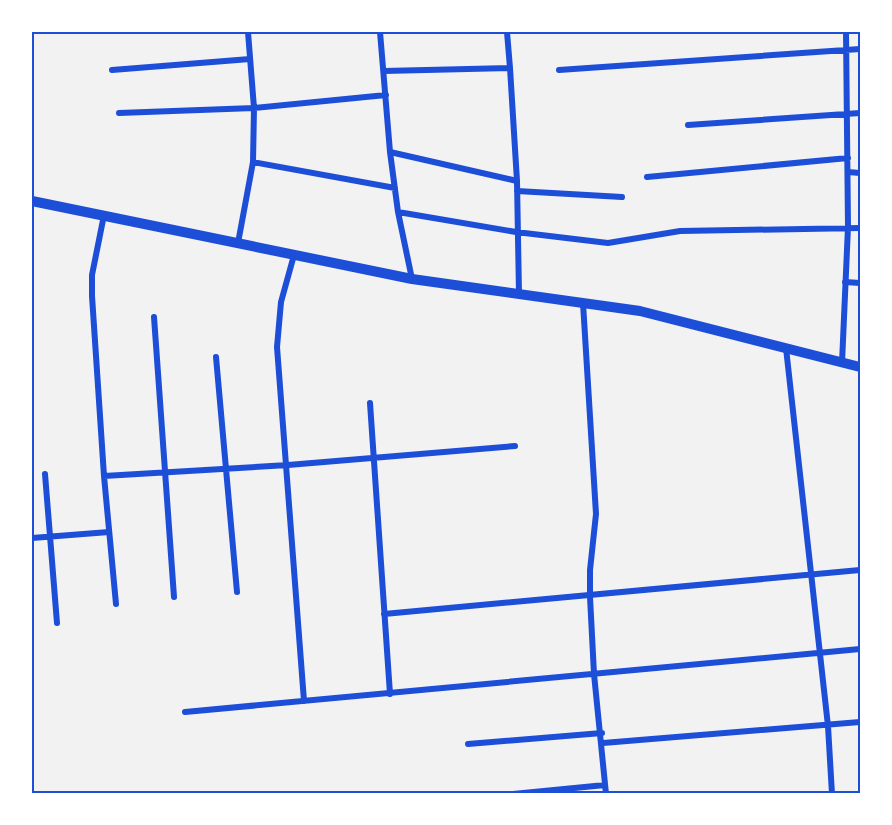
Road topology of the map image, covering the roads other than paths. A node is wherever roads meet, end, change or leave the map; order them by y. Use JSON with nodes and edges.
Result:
{"nodes":[{"id":1,"x":248,"y":32,"type":"edge"},
{"id":2,"x":380,"y":32,"type":"edge"},
{"id":3,"x":507,"y":32,"type":"edge"},
{"id":4,"x":846,"y":32,"type":"edge"},
{"id":5,"x":861,"y":49,"type":"edge"},
{"id":6,"x":848,"y":50,"type":"junction"},
{"id":7,"x":250,"y":59,"type":"junction"},
{"id":8,"x":510,"y":68,"type":"junction"},
{"id":9,"x":112,"y":70,"type":"dead end"},
{"id":10,"x":559,"y":70,"type":"dead end"},
{"id":11,"x":384,"y":71,"type":"junction"},
{"id":12,"x":386,"y":95,"type":"junction"},
{"id":13,"x":254,"y":108,"type":"junction"},
{"id":14,"x":119,"y":113,"type":"dead end"},
{"id":15,"x":848,"y":113,"type":"junction"},
{"id":16,"x":861,"y":113,"type":"edge"},
{"id":17,"x":688,"y":125,"type":"dead end"},
{"id":18,"x":390,"y":152,"type":"junction"},
{"id":19,"x":848,"y":158,"type":"junction"},
{"id":20,"x":253,"y":162,"type":"junction"},
{"id":21,"x":848,"y":172,"type":"junction"},
{"id":22,"x":861,"y":172,"type":"edge"},
{"id":23,"x":648,"y":177,"type":"dead end"},
{"id":24,"x":517,"y":182,"type":"junction"},
{"id":25,"x":395,"y":188,"type":"junction"},
{"id":26,"x":517,"y":191,"type":"junction"},
{"id":27,"x":622,"y":197,"type":"dead end"},
{"id":28,"x":32,"y":201,"type":"edge"},
{"id":29,"x":398,"y":212,"type":"junction"},
{"id":30,"x":104,"y":215,"type":"junction"},
{"id":31,"x":848,"y":227,"type":"junction"},
{"id":32,"x":861,"y":228,"type":"edge"},
{"id":33,"x":516,"y":232,"type":"junction"},
{"id":34,"x":238,"y":243,"type":"junction"},
{"id":35,"x":294,"y":255,"type":"junction"},
{"id":36,"x":412,"y":279,"type":"junction"},
{"id":37,"x":845,"y":282,"type":"junction"},
{"id":38,"x":861,"y":283,"type":"edge"},
{"id":39,"x":519,"y":294,"type":"junction"},
{"id":40,"x":583,"y":303,"type":"junction"},
{"id":41,"x":154,"y":317,"type":"dead end"},
{"id":42,"x":786,"y":348,"type":"junction"},
{"id":43,"x":216,"y":357,"type":"dead end"},
{"id":44,"x":842,"y":363,"type":"junction"},
{"id":45,"x":861,"y":367,"type":"edge"},
{"id":46,"x":369,"y":402,"type":"dead end"},
{"id":47,"x":515,"y":446,"type":"dead end"},
{"id":48,"x":373,"y":457,"type":"junction"},
{"id":49,"x":288,"y":465,"type":"junction"},
{"id":50,"x":225,"y":469,"type":"junction"},
{"id":51,"x":166,"y":472,"type":"junction"},
{"id":52,"x":45,"y":474,"type":"dead end"},
{"id":53,"x":104,"y":476,"type":"junction"},
{"id":54,"x":109,"y":532,"type":"junction"},
{"id":55,"x":50,"y":537,"type":"junction"},
{"id":56,"x":32,"y":538,"type":"edge"},
{"id":57,"x":861,"y":570,"type":"edge"},
{"id":58,"x":810,"y":573,"type":"junction"},
{"id":59,"x":237,"y":592,"type":"dead end"},
{"id":60,"x":174,"y":597,"type":"dead end"},
{"id":61,"x":590,"y":597,"type":"junction"},
{"id":62,"x":116,"y":604,"type":"dead end"},
{"id":63,"x":384,"y":614,"type":"junction"},
{"id":64,"x":57,"y":623,"type":"dead end"},
{"id":65,"x":861,"y":649,"type":"edge"},
{"id":66,"x":819,"y":653,"type":"junction"},
{"id":67,"x":594,"y":674,"type":"junction"},
{"id":68,"x":390,"y":694,"type":"junction"},
{"id":69,"x":304,"y":702,"type":"junction"},
{"id":70,"x":185,"y":712,"type":"dead end"},
{"id":71,"x":861,"y":722,"type":"edge"},
{"id":72,"x":828,"y":726,"type":"junction"},
{"id":73,"x":602,"y":733,"type":"junction"},
{"id":74,"x":603,"y":743,"type":"junction"},
{"id":75,"x":468,"y":744,"type":"dead end"},
{"id":76,"x":606,"y":785,"type":"junction"},
{"id":77,"x":513,"y":794,"type":"edge"},
{"id":78,"x":606,"y":794,"type":"edge"},
{"id":79,"x":832,"y":794,"type":"edge"}],
"edges":[{"from":1,"to":7,"type":"street"},
{"from":2,"to":11,"type":"street"},
{"from":3,"to":8,"type":"street"},
{"from":4,"to":6,"type":"street"},
{"from":5,"to":6,"type":"street"},
{"from":6,"to":10,"type":"street"},
{"from":6,"to":15,"type":"street"},
{"from":7,"to":9,"type":"street"},
{"from":7,"to":13,"type":"street"},
{"from":8,"to":11,"type":"street"},
{"from":8,"to":24,"type":"street"},
{"from":11,"to":12,"type":"street"},
{"from":12,"to":13,"type":"street"},
{"from":12,"to":18,"type":"street"},
{"from":13,"to":14,"type":"street"},
{"from":13,"to":20,"type":"street"},
{"from":15,"to":16,"type":"street"},
{"from":15,"to":17,"type":"street"},
{"from":15,"to":19,"type":"street"},
{"from":18,"to":24,"type":"street"},
{"from":18,"to":25,"type":"street"},
{"from":19,"to":21,"type":"street"},
{"from":19,"to":23,"type":"street"},
{"from":20,"to":25,"type":"street"},
{"from":20,"to":34,"type":"street"},
{"from":21,"to":22,"type":"street"},
{"from":21,"to":31,"type":"street"},
{"from":24,"to":26,"type":"street"},
{"from":25,"to":29,"type":"street"},
{"from":26,"to":27,"type":"street"},
{"from":26,"to":33,"type":"street"},
{"from":28,"to":30,"type":"street"},
{"from":29,"to":33,"type":"street"},
{"from":29,"to":36,"type":"street"},
{"from":30,"to":34,"type":"street"},
{"from":30,"to":53,"type":"street"},
{"from":31,"to":32,"type":"street"},
{"from":31,"to":33,"type":"street"},
{"from":31,"to":37,"type":"street"},
{"from":33,"to":39,"type":"street"},
{"from":34,"to":35,"type":"street"},
{"from":35,"to":36,"type":"street"},
{"from":35,"to":49,"type":"street"},
{"from":36,"to":39,"type":"street"},
{"from":37,"to":38,"type":"street"},
{"from":37,"to":44,"type":"street"},
{"from":39,"to":40,"type":"street"},
{"from":40,"to":42,"type":"street"},
{"from":40,"to":61,"type":"street"},
{"from":41,"to":51,"type":"street"},
{"from":42,"to":44,"type":"street"},
{"from":42,"to":58,"type":"street"},
{"from":43,"to":50,"type":"street"},
{"from":44,"to":45,"type":"street"},
{"from":46,"to":48,"type":"street"},
{"from":47,"to":48,"type":"street"},
{"from":48,"to":49,"type":"street"},
{"from":48,"to":63,"type":"street"},
{"from":49,"to":50,"type":"street"},
{"from":49,"to":69,"type":"street"},
{"from":50,"to":51,"type":"street"},
{"from":50,"to":59,"type":"street"},
{"from":51,"to":53,"type":"street"},
{"from":51,"to":60,"type":"street"},
{"from":52,"to":55,"type":"street"},
{"from":53,"to":54,"type":"street"},
{"from":54,"to":55,"type":"street"},
{"from":54,"to":62,"type":"street"},
{"from":55,"to":56,"type":"street"},
{"from":55,"to":64,"type":"street"},
{"from":57,"to":58,"type":"street"},
{"from":58,"to":61,"type":"street"},
{"from":58,"to":66,"type":"street"},
{"from":61,"to":63,"type":"street"},
{"from":61,"to":67,"type":"street"},
{"from":63,"to":68,"type":"street"},
{"from":65,"to":66,"type":"street"},
{"from":66,"to":67,"type":"street"},
{"from":66,"to":72,"type":"street"},
{"from":67,"to":68,"type":"street"},
{"from":67,"to":73,"type":"street"},
{"from":68,"to":69,"type":"street"},
{"from":69,"to":70,"type":"street"},
{"from":71,"to":72,"type":"street"},
{"from":72,"to":74,"type":"street"},
{"from":72,"to":79,"type":"street"},
{"from":73,"to":74,"type":"street"},
{"from":73,"to":75,"type":"street"},
{"from":74,"to":76,"type":"street"},
{"from":76,"to":77,"type":"street"},
{"from":76,"to":78,"type":"street"}]}
